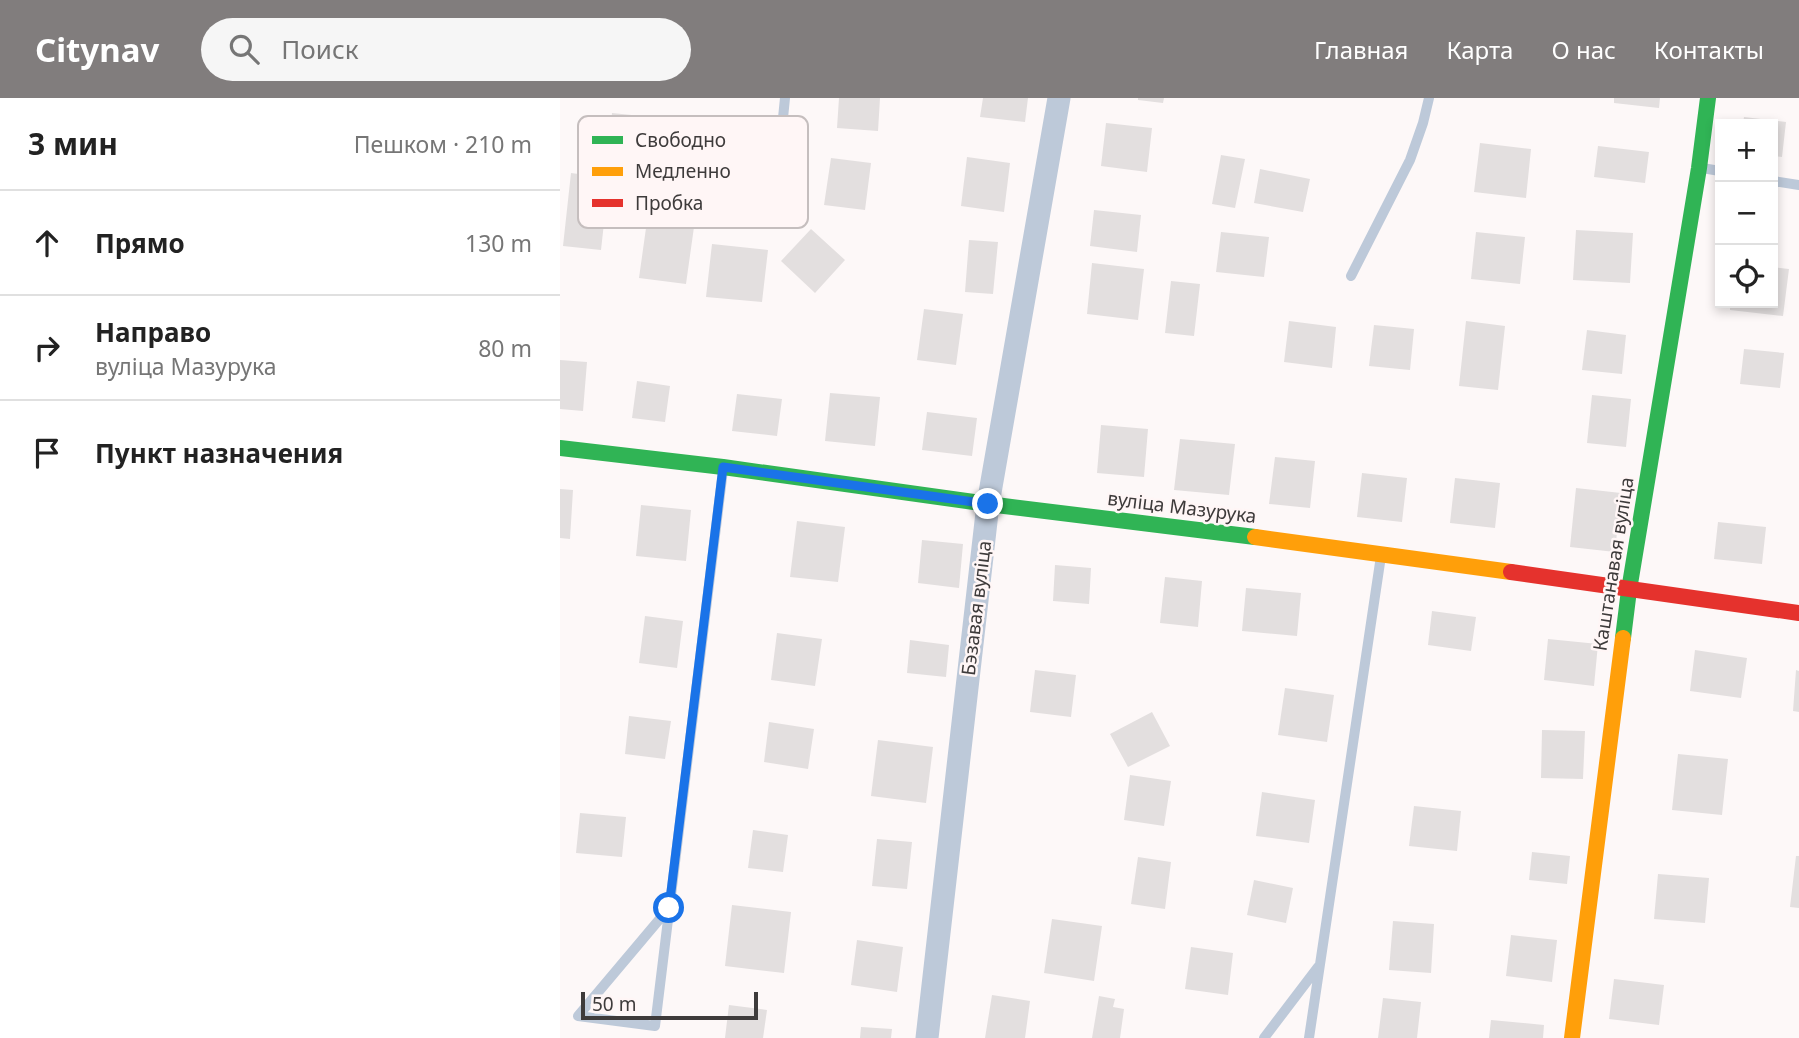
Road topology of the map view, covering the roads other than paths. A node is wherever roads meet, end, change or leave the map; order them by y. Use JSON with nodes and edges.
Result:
{"nodes":[{"id":1,"x":785,"y":98,"type":"edge"},
{"id":2,"x":1059,"y":98,"type":"edge"},
{"id":3,"x":1429,"y":98,"type":"edge"},
{"id":4,"x":1708,"y":98,"type":"edge"},
{"id":5,"x":783,"y":116,"type":"edge"},
{"id":6,"x":1699,"y":168,"type":"junction"},
{"id":7,"x":1715,"y":170,"type":"edge"},
{"id":8,"x":1778,"y":181,"type":"edge"},
{"id":9,"x":1799,"y":185,"type":"edge"},
{"id":10,"x":1351,"y":276,"type":"dead end"},
{"id":11,"x":560,"y":449,"type":"edge"},
{"id":12,"x":723,"y":467,"type":"junction"},
{"id":13,"x":988,"y":504,"type":"junction"},
{"id":14,"x":1381,"y":553,"type":"junction"},
{"id":15,"x":1629,"y":590,"type":"junction"},
{"id":16,"x":1799,"y":614,"type":"edge"},
{"id":17,"x":669,"y":908,"type":"junction"},
{"id":18,"x":1320,"y":965,"type":"junction"},
{"id":19,"x":927,"y":1038,"type":"edge"},
{"id":20,"x":1264,"y":1038,"type":"edge"},
{"id":21,"x":1309,"y":1038,"type":"edge"},
{"id":22,"x":1572,"y":1038,"type":"edge"}],
"edges":[{"from":1,"to":5,"type":"lane"},
{"from":2,"to":13,"type":"street","name":"Бэзавая вуліца"},
{"from":3,"to":10,"type":"lane"},
{"from":4,"to":6,"type":"street","name":"Каштанавая вуліца"},
{"from":6,"to":7,"type":"lane"},
{"from":6,"to":15,"type":"street","name":"Каштанавая вуліца"},
{"from":8,"to":9,"type":"lane"},
{"from":11,"to":12,"type":"street","name":"вуліца Мазурука"},
{"from":12,"to":13,"type":"street","name":"вуліца Мазурука"},
{"from":12,"to":17,"type":"lane"},
{"from":13,"to":14,"type":"street","name":"вуліца Мазурука"},
{"from":13,"to":19,"type":"street","name":"Бэзавая вуліца"},
{"from":14,"to":15,"type":"street","name":"вуліца Мазурука"},
{"from":14,"to":18,"type":"lane"},
{"from":15,"to":16,"type":"street","name":"вуліца Мазурука"},
{"from":15,"to":22,"type":"street","name":"Каштанавая вуліца"},
{"from":17,"to":17,"type":"lane"},
{"from":18,"to":20,"type":"lane"},
{"from":18,"to":21,"type":"lane"}]}
